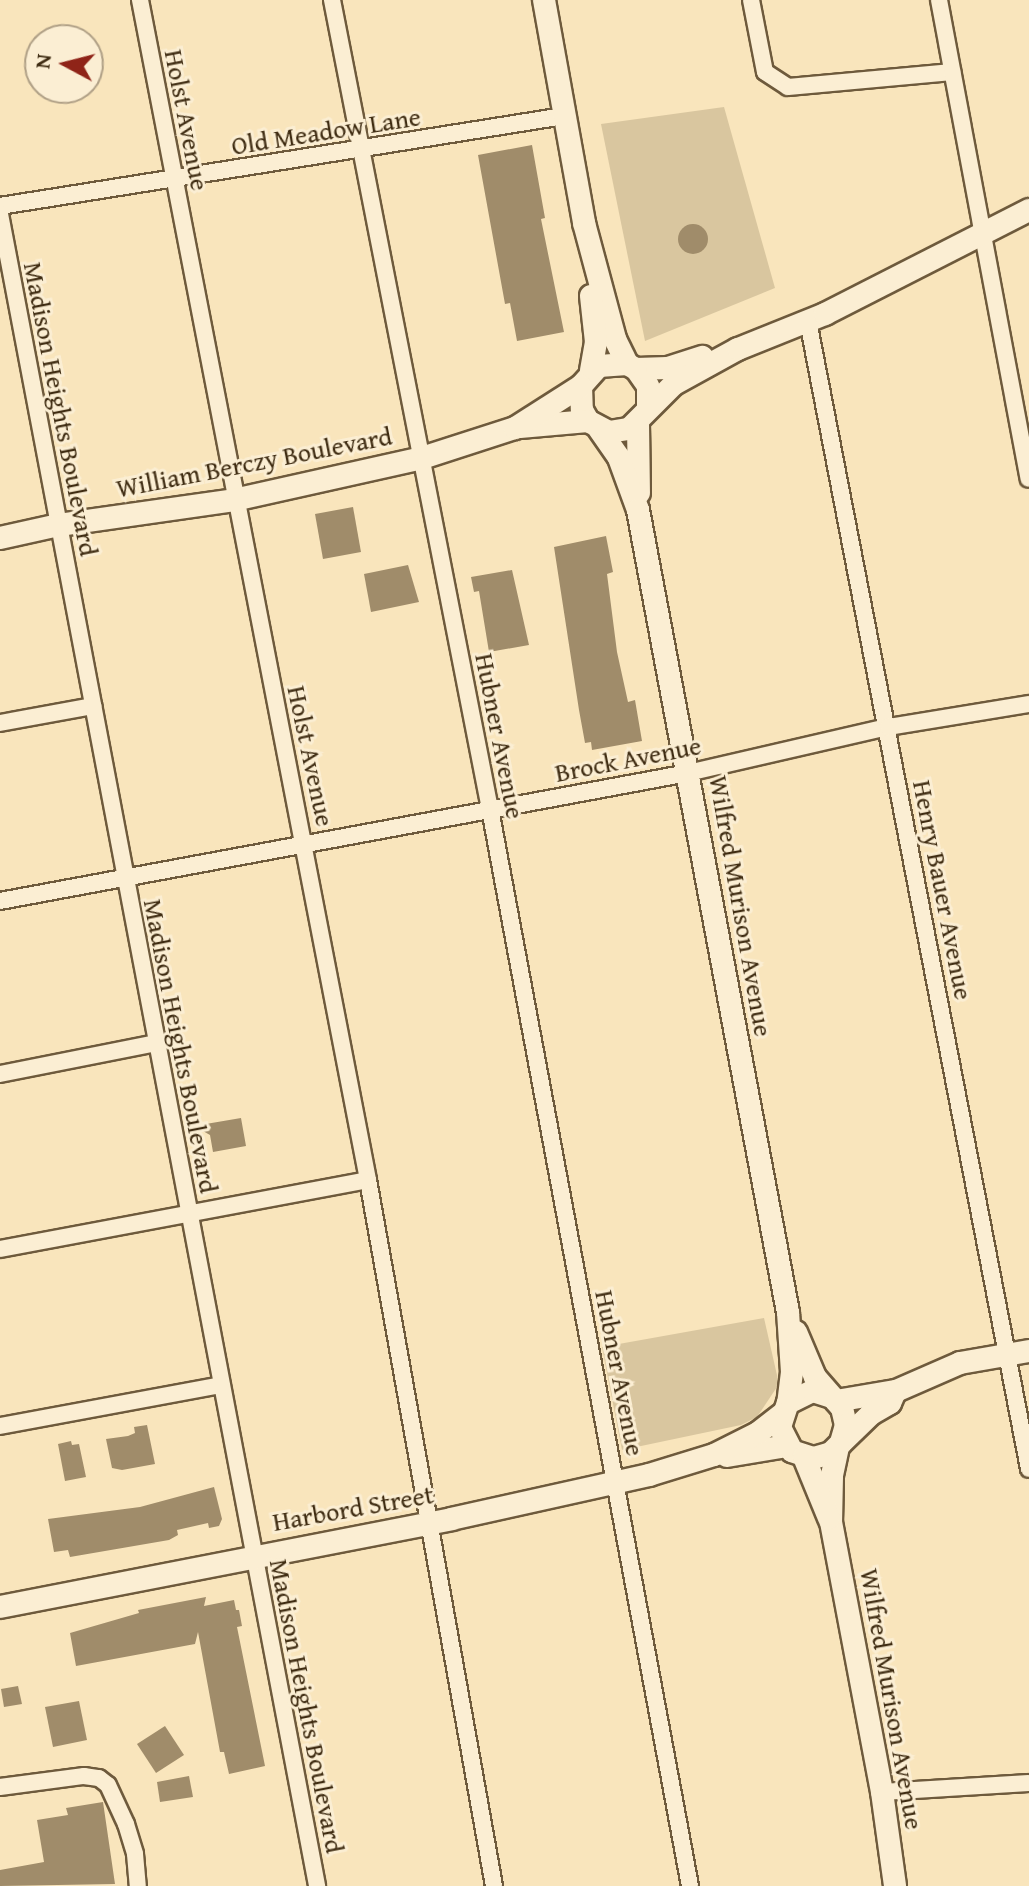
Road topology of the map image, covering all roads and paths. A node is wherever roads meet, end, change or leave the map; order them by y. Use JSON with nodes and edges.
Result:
{"nodes":[{"id":1,"x":140,"y":0,"type":"edge"},
{"id":2,"x":332,"y":0,"type":"edge"},
{"id":3,"x":544,"y":0,"type":"edge"},
{"id":4,"x":751,"y":0,"type":"edge"},
{"id":5,"x":939,"y":0,"type":"edge"},
{"id":6,"x":952,"y":72,"type":"junction"},
{"id":7,"x":564,"y":116,"type":"junction"},
{"id":8,"x":361,"y":150,"type":"junction"},
{"id":9,"x":173,"y":179,"type":"junction"},
{"id":10,"x":0,"y":206,"type":"edge"},
{"id":11,"x":1029,"y":210,"type":"edge"},
{"id":12,"x":0,"y":214,"type":"edge"},
{"id":13,"x":584,"y":223,"type":"junction"},
{"id":14,"x":981,"y":236,"type":"junction"},
{"id":15,"x":808,"y":321,"type":"junction"},
{"id":16,"x":738,"y":349,"type":"junction"},
{"id":17,"x":631,"y":367,"type":"junction"},
{"id":18,"x":586,"y":379,"type":"junction"},
{"id":19,"x":643,"y":415,"type":"junction"},
{"id":20,"x":594,"y":425,"type":"junction"},
{"id":21,"x":515,"y":428,"type":"junction"},
{"id":22,"x":422,"y":458,"type":"junction"},
{"id":23,"x":1029,"y":479,"type":"edge"},
{"id":24,"x":234,"y":500,"type":"junction"},
{"id":25,"x":638,"y":510,"type":"junction"},
{"id":26,"x":59,"y":525,"type":"junction"},
{"id":27,"x":0,"y":538,"type":"edge"},
{"id":28,"x":1029,"y":704,"type":"edge"},
{"id":29,"x":93,"y":706,"type":"junction"},
{"id":30,"x":0,"y":723,"type":"edge"},
{"id":31,"x":888,"y":727,"type":"junction"},
{"id":32,"x":688,"y":773,"type":"junction"},
{"id":33,"x":490,"y":809,"type":"junction"},
{"id":34,"x":304,"y":844,"type":"junction"},
{"id":35,"x":124,"y":876,"type":"junction"},
{"id":36,"x":0,"y":901,"type":"edge"},
{"id":37,"x":157,"y":1043,"type":"junction"},
{"id":38,"x":0,"y":1074,"type":"edge"},
{"id":39,"x":368,"y":1180,"type":"junction"},
{"id":40,"x":188,"y":1212,"type":"junction"},
{"id":41,"x":0,"y":1249,"type":"edge"},
{"id":42,"x":788,"y":1312,"type":"junction"},
{"id":43,"x":1018,"y":1353,"type":"edge"},
{"id":44,"x":221,"y":1385,"type":"junction"},
{"id":45,"x":896,"y":1391,"type":"junction"},
{"id":46,"x":834,"y":1399,"type":"junction"},
{"id":47,"x":785,"y":1408,"type":"junction"},
{"id":48,"x":0,"y":1426,"type":"edge"},
{"id":49,"x":840,"y":1445,"type":"junction"},
{"id":50,"x":796,"y":1451,"type":"junction"},
{"id":51,"x":714,"y":1455,"type":"junction"},
{"id":52,"x":1029,"y":1469,"type":"edge"},
{"id":53,"x":616,"y":1483,"type":"junction"},
{"id":54,"x":831,"y":1522,"type":"junction"},
{"id":55,"x":428,"y":1523,"type":"junction"},
{"id":56,"x":254,"y":1555,"type":"junction"},
{"id":57,"x":0,"y":1607,"type":"edge"},
{"id":58,"x":1029,"y":1783,"type":"edge"},
{"id":59,"x":0,"y":1787,"type":"edge"},
{"id":60,"x":882,"y":1792,"type":"junction"},
{"id":61,"x":138,"y":1886,"type":"edge"},
{"id":62,"x":317,"y":1886,"type":"edge"},
{"id":63,"x":494,"y":1886,"type":"edge"},
{"id":64,"x":690,"y":1886,"type":"edge"},
{"id":65,"x":895,"y":1886,"type":"edge"}],
"edges":[{"from":1,"to":9,"type":"street","name":"Holst Avenue"},
{"from":2,"to":8,"type":"street","name":"Hubner Avenue"},
{"from":3,"to":7,"type":"street"},
{"from":4,"to":6,"type":"street"},
{"from":5,"to":6,"type":"street"},
{"from":6,"to":14,"type":"street"},
{"from":7,"to":8,"type":"street","name":"Old Meadow Lane"},
{"from":7,"to":13,"type":"street"},
{"from":8,"to":9,"type":"street","name":"Old Meadow Lane"},
{"from":8,"to":22,"type":"street","name":"Hubner Avenue"},
{"from":9,"to":10,"type":"street","name":"Old Meadow Lane"},
{"from":9,"to":24,"type":"street","name":"Holst Avenue"},
{"from":11,"to":14,"type":"street"},
{"from":12,"to":26,"type":"street","name":"Madison Heights Boulevard"},
{"from":13,"to":17,"type":"street"},
{"from":13,"to":18,"type":"street"},
{"from":14,"to":15,"type":"street"},
{"from":14,"to":23,"type":"street"},
{"from":15,"to":16,"type":"street"},
{"from":15,"to":31,"type":"street","name":"Henry Bauer Avenue"},
{"from":16,"to":17,"type":"street"},
{"from":16,"to":19,"type":"street"},
{"from":17,"to":18,"type":"street"},
{"from":17,"to":19,"type":"street"},
{"from":18,"to":20,"type":"street"},
{"from":18,"to":21,"type":"street","name":"William Berczy Boulevard"},
{"from":19,"to":20,"type":"street"},
{"from":19,"to":25,"type":"street","name":"Wilfred Murison Avenue"},
{"from":20,"to":21,"type":"street","name":"William Berczy Boulevard"},
{"from":20,"to":25,"type":"street","name":"Wilfred Murison Avenue"},
{"from":21,"to":22,"type":"street","name":"William Berczy Boulevard"},
{"from":22,"to":24,"type":"street","name":"William Berczy Boulevard"},
{"from":22,"to":33,"type":"street","name":"Hubner Avenue"},
{"from":24,"to":26,"type":"street","name":"William Berczy Boulevard"},
{"from":24,"to":34,"type":"street","name":"Holst Avenue"},
{"from":25,"to":32,"type":"street","name":"Wilfred Murison Avenue"},
{"from":26,"to":27,"type":"street","name":"William Berczy Boulevard"},
{"from":26,"to":29,"type":"street","name":"Madison Heights Boulevard"},
{"from":28,"to":31,"type":"street","name":"Brock Avenue"},
{"from":29,"to":30,"type":"street"},
{"from":29,"to":35,"type":"street","name":"Madison Heights Boulevard"},
{"from":31,"to":32,"type":"street","name":"Brock Avenue"},
{"from":31,"to":43,"type":"street","name":"Henry Bauer Avenue"},
{"from":32,"to":33,"type":"street","name":"Brock Avenue"},
{"from":32,"to":42,"type":"street","name":"Wilfred Murison Avenue"},
{"from":33,"to":34,"type":"street","name":"Brock Avenue"},
{"from":33,"to":53,"type":"street","name":"Hubner Avenue"},
{"from":34,"to":35,"type":"street","name":"Brock Avenue"},
{"from":34,"to":39,"type":"street","name":"Holst Avenue"},
{"from":35,"to":36,"type":"street","name":"Brock Avenue"},
{"from":35,"to":37,"type":"street","name":"Madison Heights Boulevard"},
{"from":37,"to":38,"type":"street"},
{"from":37,"to":40,"type":"street","name":"Madison Heights Boulevard"},
{"from":39,"to":40,"type":"street"},
{"from":39,"to":55,"type":"street","name":"Holst Avenue"},
{"from":40,"to":41,"type":"street"},
{"from":40,"to":44,"type":"street","name":"Madison Heights Boulevard"},
{"from":42,"to":46,"type":"street","name":"Wilfred Murison Avenue"},
{"from":42,"to":47,"type":"street","name":"Wilfred Murison Avenue"},
{"from":43,"to":45,"type":"street"},
{"from":43,"to":52,"type":"street","name":"Henry Bauer Avenue"},
{"from":44,"to":48,"type":"street"},
{"from":44,"to":56,"type":"street","name":"Madison Heights Boulevard"},
{"from":45,"to":46,"type":"street"},
{"from":45,"to":49,"type":"street"},
{"from":46,"to":47,"type":"street"},
{"from":46,"to":49,"type":"street"},
{"from":47,"to":50,"type":"street"},
{"from":47,"to":51,"type":"street","name":"Harbord Street"},
{"from":49,"to":50,"type":"street"},
{"from":49,"to":54,"type":"street","name":"Wilfred Murison Avenue"},
{"from":50,"to":51,"type":"street","name":"Harbord Street"},
{"from":50,"to":54,"type":"street","name":"Wilfred Murison Avenue"},
{"from":51,"to":53,"type":"street","name":"Harbord Street"},
{"from":53,"to":55,"type":"street","name":"Harbord Street"},
{"from":53,"to":64,"type":"street","name":"Hubner Avenue"},
{"from":54,"to":60,"type":"street","name":"Wilfred Murison Avenue"},
{"from":55,"to":56,"type":"street","name":"Harbord Street"},
{"from":55,"to":63,"type":"street","name":"Holst Avenue"},
{"from":56,"to":57,"type":"street","name":"Harbord Street"},
{"from":56,"to":62,"type":"street","name":"Madison Heights Boulevard"},
{"from":58,"to":60,"type":"street"},
{"from":59,"to":61,"type":"street"},
{"from":60,"to":65,"type":"street","name":"Wilfred Murison Avenue"}]}
